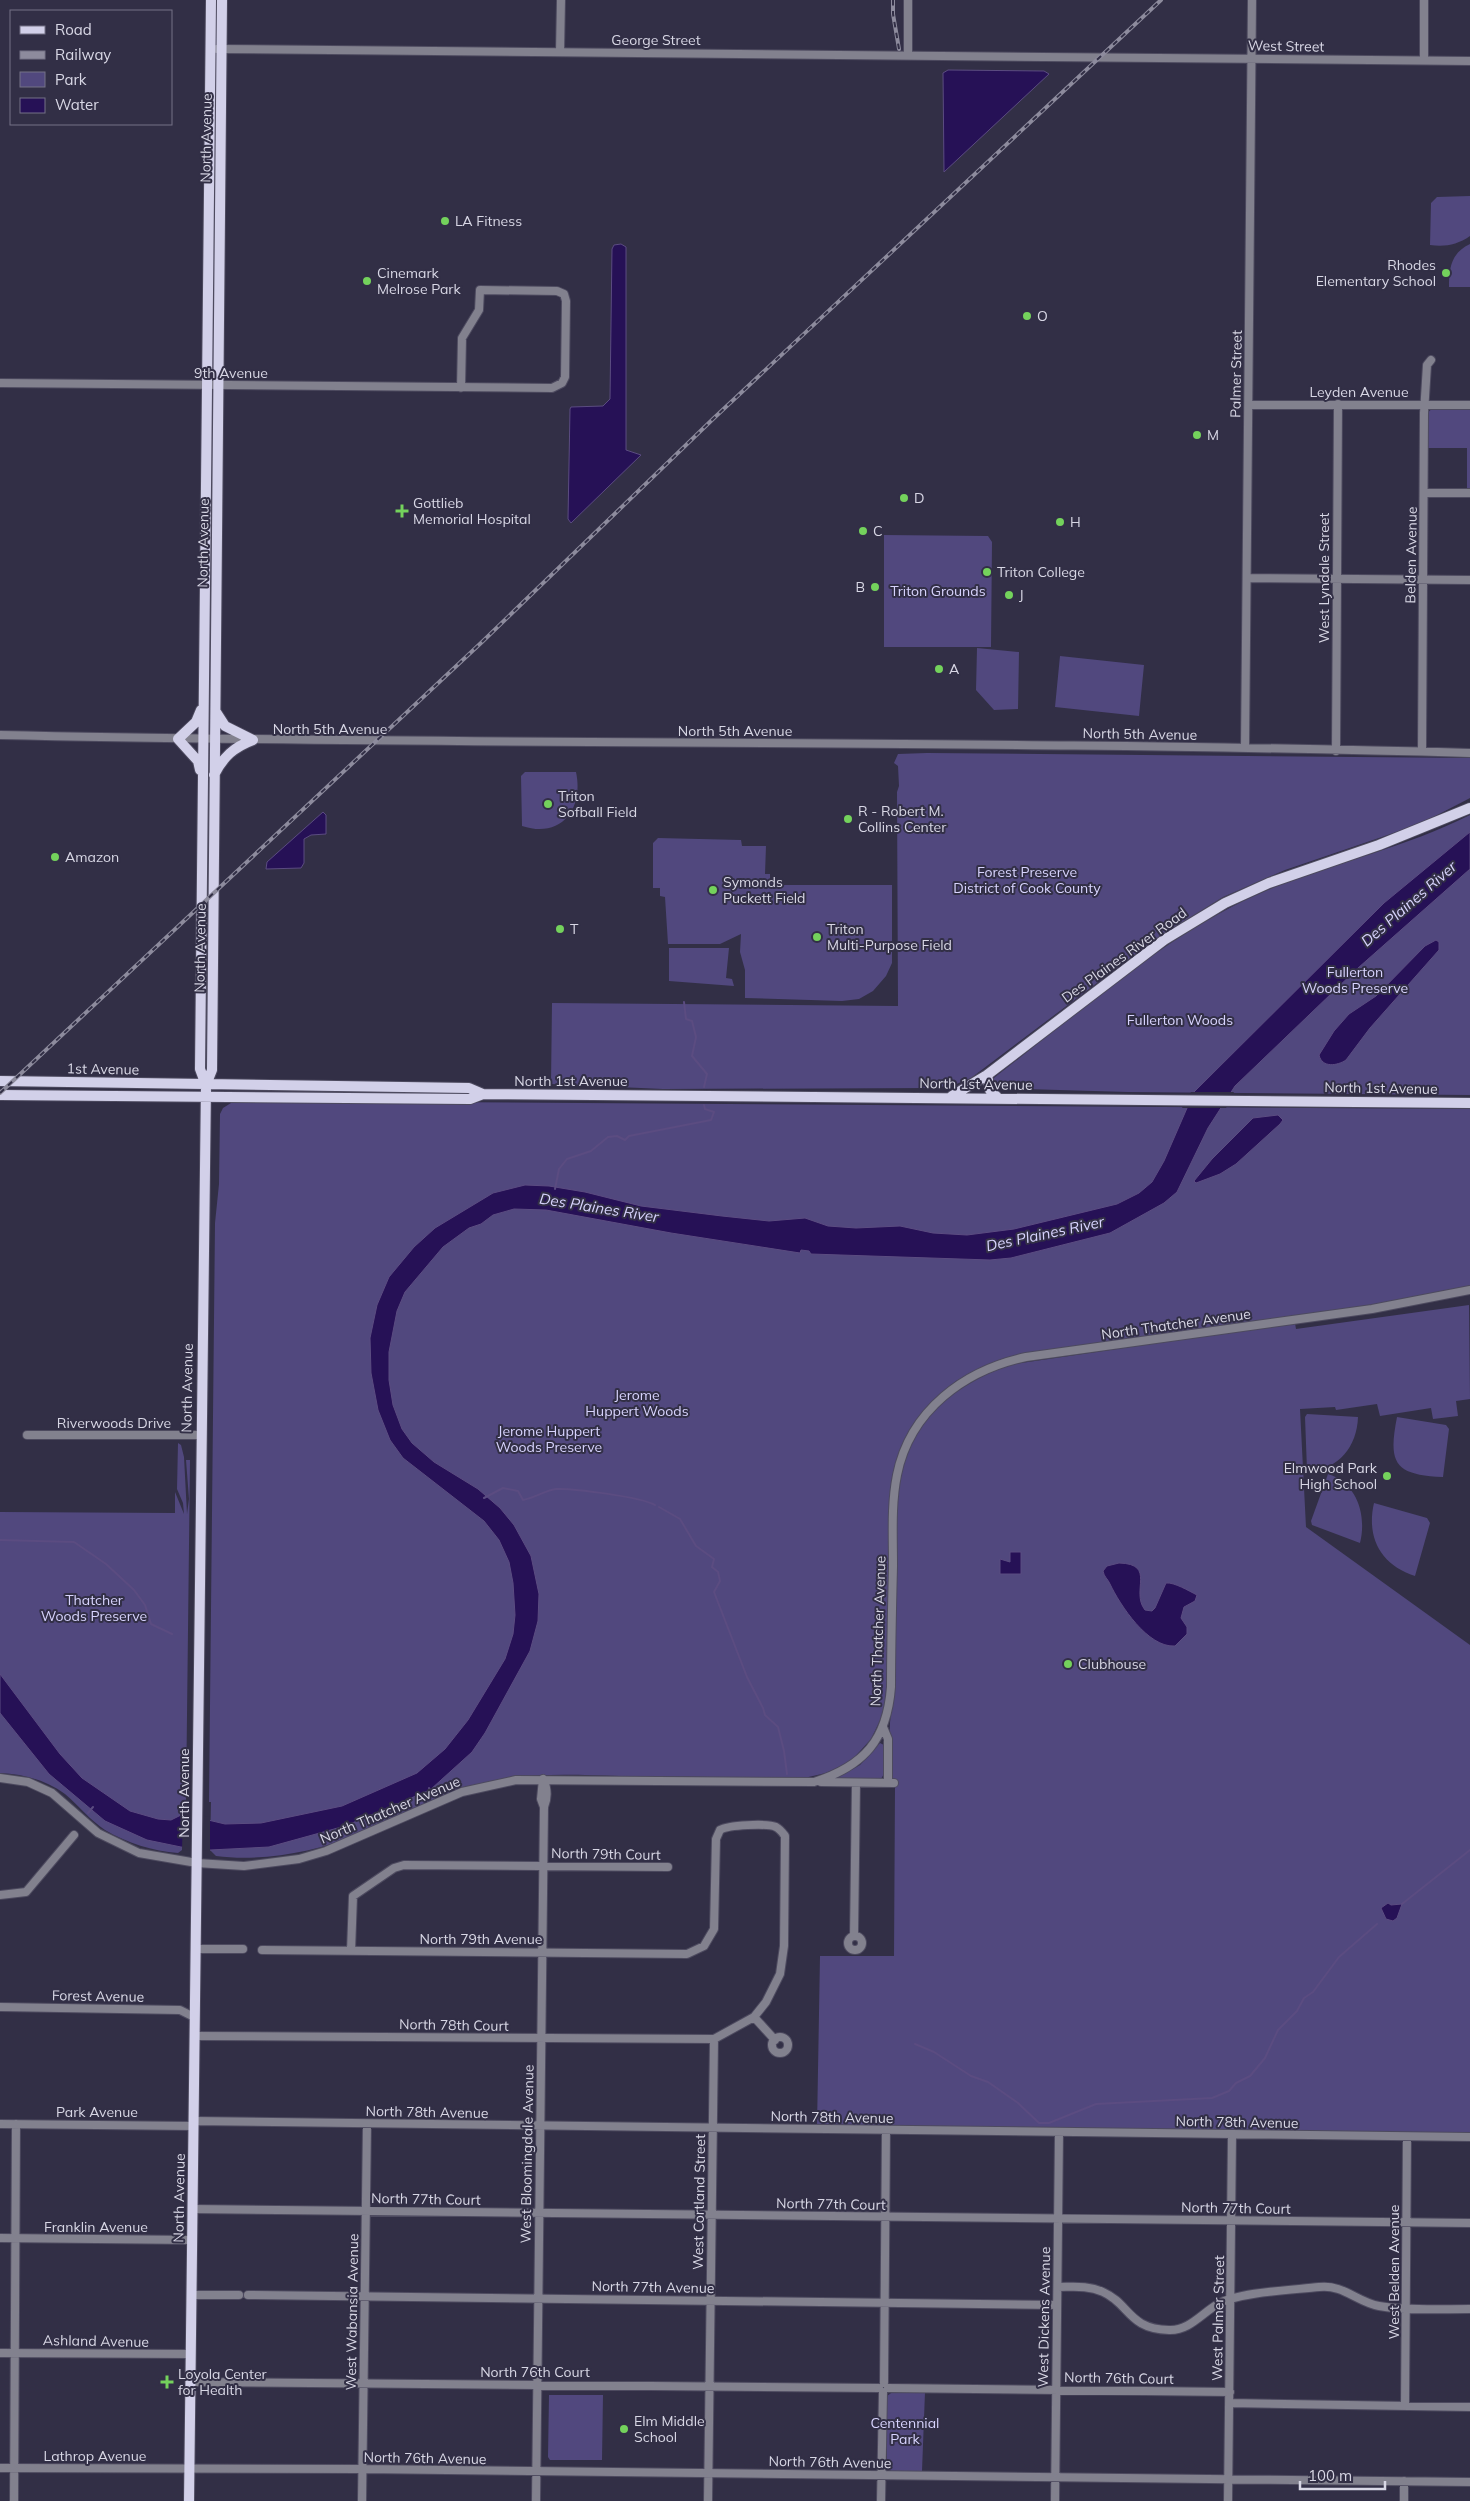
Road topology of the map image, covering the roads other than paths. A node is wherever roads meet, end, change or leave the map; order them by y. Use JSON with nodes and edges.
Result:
{"nodes":[{"id":1,"x":211,"y":0,"type":"edge"},
{"id":2,"x":222,"y":0,"type":"edge"},
{"id":3,"x":561,"y":0,"type":"edge"},
{"id":4,"x":908,"y":0,"type":"edge"},
{"id":5,"x":1252,"y":0,"type":"edge"},
{"id":6,"x":1424,"y":0,"type":"edge"},
{"id":7,"x":210,"y":49,"type":"junction"},
{"id":8,"x":221,"y":49,"type":"junction"},
{"id":9,"x":560,"y":52,"type":"junction"},
{"id":10,"x":908,"y":54,"type":"junction"},
{"id":11,"x":1102,"y":56,"type":"joint"},
{"id":12,"x":1252,"y":58,"type":"junction"},
{"id":13,"x":1424,"y":60,"type":"junction"},
{"id":14,"x":1470,"y":61,"type":"edge"},
{"id":15,"x":1431,"y":360,"type":"dead end"},
{"id":16,"x":0,"y":383,"type":"edge"},
{"id":17,"x":206,"y":385,"type":"junction"},
{"id":18,"x":218,"y":385,"type":"junction"},
{"id":19,"x":461,"y":388,"type":"junction"},
{"id":20,"x":1338,"y":404,"type":"junction"},
{"id":21,"x":1249,"y":405,"type":"junction"},
{"id":22,"x":1426,"y":405,"type":"junction"},
{"id":23,"x":1470,"y":405,"type":"edge"},
{"id":24,"x":1424,"y":493,"type":"junction"},
{"id":25,"x":1470,"y":493,"type":"edge"},
{"id":26,"x":1247,"y":578,"type":"junction"},
{"id":27,"x":1337,"y":579,"type":"junction"},
{"id":28,"x":1423,"y":580,"type":"junction"},
{"id":29,"x":1470,"y":580,"type":"edge"},
{"id":30,"x":203,"y":703,"type":"junction"},
{"id":31,"x":215,"y":709,"type":"junction"},
{"id":32,"x":0,"y":735,"type":"edge"},
{"id":33,"x":178,"y":739,"type":"junction"},
{"id":34,"x":203,"y":739,"type":"junction"},
{"id":35,"x":214,"y":740,"type":"junction"},
{"id":36,"x":253,"y":740,"type":"junction"},
{"id":37,"x":1246,"y":748,"type":"junction"},
{"id":38,"x":1336,"y":751,"type":"junction"},
{"id":39,"x":1422,"y":751,"type":"junction"},
{"id":40,"x":1470,"y":753,"type":"edge"},
{"id":41,"x":214,"y":775,"type":"junction"},
{"id":42,"x":202,"y":786,"type":"junction"},
{"id":43,"x":1469,"y":807,"type":"edge"},
{"id":44,"x":987,"y":1075,"type":"junction"},
{"id":45,"x":0,"y":1081,"type":"edge"},
{"id":46,"x":206,"y":1085,"type":"junction"},
{"id":47,"x":482,"y":1094,"type":"junction"},
{"id":48,"x":0,"y":1095,"type":"edge"},
{"id":49,"x":951,"y":1097,"type":"junction"},
{"id":50,"x":206,"y":1098,"type":"junction"},
{"id":51,"x":998,"y":1098,"type":"junction"},
{"id":52,"x":1470,"y":1103,"type":"edge"},
{"id":53,"x":1470,"y":1290,"type":"edge"},
{"id":54,"x":26,"y":1435,"type":"dead end"},
{"id":55,"x":201,"y":1436,"type":"junction"},
{"id":56,"x":883,"y":1727,"type":"junction"},
{"id":57,"x":0,"y":1778,"type":"edge"},
{"id":58,"x":544,"y":1779,"type":"junction"},
{"id":59,"x":814,"y":1782,"type":"junction"},
{"id":60,"x":856,"y":1783,"type":"junction"},
{"id":61,"x":74,"y":1835,"type":"dead end"},
{"id":62,"x":197,"y":1863,"type":"junction"},
{"id":63,"x":543,"y":1866,"type":"junction"},
{"id":64,"x":668,"y":1867,"type":"dead end"},
{"id":65,"x":0,"y":1895,"type":"edge"},
{"id":66,"x":854,"y":1936,"type":"dead end"},
{"id":67,"x":195,"y":1948,"type":"junction"},
{"id":68,"x":243,"y":1949,"type":"dead end"},
{"id":69,"x":262,"y":1950,"type":"dead end"},
{"id":70,"x":351,"y":1951,"type":"junction"},
{"id":71,"x":542,"y":1952,"type":"junction"},
{"id":72,"x":0,"y":2007,"type":"edge"},
{"id":73,"x":194,"y":2016,"type":"junction"},
{"id":74,"x":754,"y":2017,"type":"junction"},
{"id":75,"x":194,"y":2036,"type":"junction"},
{"id":76,"x":541,"y":2039,"type":"junction"},
{"id":77,"x":714,"y":2039,"type":"junction"},
{"id":78,"x":775,"y":2040,"type":"dead end"},
{"id":79,"x":0,"y":2124,"type":"edge"},
{"id":80,"x":16,"y":2124,"type":"junction"},
{"id":81,"x":193,"y":2124,"type":"junction"},
{"id":82,"x":367,"y":2124,"type":"junction"},
{"id":83,"x":540,"y":2126,"type":"junction"},
{"id":84,"x":713,"y":2128,"type":"junction"},
{"id":85,"x":886,"y":2130,"type":"junction"},
{"id":86,"x":1059,"y":2133,"type":"junction"},
{"id":87,"x":1232,"y":2135,"type":"junction"},
{"id":88,"x":1407,"y":2137,"type":"junction"},
{"id":89,"x":1470,"y":2137,"type":"edge"},
{"id":90,"x":192,"y":2209,"type":"junction"},
{"id":91,"x":366,"y":2211,"type":"junction"},
{"id":92,"x":539,"y":2213,"type":"junction"},
{"id":93,"x":712,"y":2215,"type":"junction"},
{"id":94,"x":885,"y":2217,"type":"junction"},
{"id":95,"x":1058,"y":2218,"type":"junction"},
{"id":96,"x":1231,"y":2220,"type":"junction"},
{"id":97,"x":1406,"y":2222,"type":"junction"},
{"id":98,"x":1470,"y":2223,"type":"edge"},
{"id":99,"x":0,"y":2238,"type":"edge"},
{"id":100,"x":15,"y":2238,"type":"junction"},
{"id":101,"x":192,"y":2240,"type":"junction"},
{"id":102,"x":1058,"y":2287,"type":"junction"},
{"id":103,"x":192,"y":2295,"type":"junction"},
{"id":104,"x":239,"y":2295,"type":"dead end"},
{"id":105,"x":248,"y":2295,"type":"dead end"},
{"id":106,"x":365,"y":2296,"type":"junction"},
{"id":107,"x":538,"y":2298,"type":"junction"},
{"id":108,"x":1230,"y":2299,"type":"junction"},
{"id":109,"x":711,"y":2301,"type":"junction"},
{"id":110,"x":884,"y":2303,"type":"junction"},
{"id":111,"x":1057,"y":2305,"type":"junction"},
{"id":112,"x":1406,"y":2309,"type":"junction"},
{"id":113,"x":1470,"y":2309,"type":"edge"},
{"id":114,"x":0,"y":2353,"type":"edge"},
{"id":115,"x":14,"y":2353,"type":"junction"},
{"id":116,"x":191,"y":2354,"type":"junction"},
{"id":117,"x":191,"y":2382,"type":"junction"},
{"id":118,"x":364,"y":2384,"type":"junction"},
{"id":119,"x":537,"y":2385,"type":"junction"},
{"id":120,"x":710,"y":2386,"type":"junction"},
{"id":121,"x":883,"y":2388,"type":"junction"},
{"id":122,"x":1056,"y":2390,"type":"junction"},
{"id":123,"x":1230,"y":2392,"type":"junction"},
{"id":124,"x":1229,"y":2403,"type":"junction"},
{"id":125,"x":1405,"y":2406,"type":"junction"},
{"id":126,"x":1470,"y":2407,"type":"edge"},
{"id":127,"x":0,"y":2468,"type":"edge"},
{"id":128,"x":14,"y":2468,"type":"junction"},
{"id":129,"x":190,"y":2469,"type":"junction"},
{"id":130,"x":363,"y":2470,"type":"junction"},
{"id":131,"x":536,"y":2472,"type":"junction"},
{"id":132,"x":709,"y":2474,"type":"junction"},
{"id":133,"x":882,"y":2476,"type":"junction"},
{"id":134,"x":1055,"y":2478,"type":"junction"},
{"id":135,"x":1229,"y":2480,"type":"junction"},
{"id":136,"x":1404,"y":2482,"type":"junction"},
{"id":137,"x":1470,"y":2482,"type":"edge"},
{"id":138,"x":14,"y":2501,"type":"edge"},
{"id":139,"x":190,"y":2501,"type":"edge"},
{"id":140,"x":362,"y":2501,"type":"edge"},
{"id":141,"x":536,"y":2501,"type":"edge"},
{"id":142,"x":708,"y":2501,"type":"edge"},
{"id":143,"x":882,"y":2501,"type":"edge"},
{"id":144,"x":1055,"y":2501,"type":"edge"},
{"id":145,"x":1228,"y":2501,"type":"edge"},
{"id":146,"x":1404,"y":2501,"type":"edge"}],
"edges":[{"from":1,"to":7,"type":"main road","name":"North Avenue"},
{"from":2,"to":8,"type":"main road","name":"North Avenue"},
{"from":3,"to":9,"type":"street"},
{"from":4,"to":10,"type":"street"},
{"from":5,"to":12,"type":"street","name":"Palmer Street"},
{"from":6,"to":13,"type":"street"},
{"from":7,"to":8,"type":"street","name":"George Street"},
{"from":7,"to":17,"type":"main road","name":"North Avenue"},
{"from":8,"to":9,"type":"street","name":"George Street"},
{"from":8,"to":18,"type":"main road","name":"North Avenue"},
{"from":9,"to":10,"type":"street","name":"George Street"},
{"from":10,"to":11,"type":"street","name":"George Street"},
{"from":11,"to":12,"type":"street","name":"West Street"},
{"from":12,"to":13,"type":"street","name":"West Street"},
{"from":12,"to":21,"type":"street","name":"Palmer Street"},
{"from":13,"to":14,"type":"street","name":"West Street"},
{"from":15,"to":22,"type":"street","name":"Belden Avenue"},
{"from":16,"to":17,"type":"street","name":"9th Avenue"},
{"from":17,"to":18,"type":"street","name":"9th Avenue"},
{"from":17,"to":30,"type":"main road","name":"North Avenue"},
{"from":18,"to":19,"type":"street","name":"9th Avenue"},
{"from":18,"to":31,"type":"main road","name":"North Avenue"},
{"from":19,"to":19,"type":"street","name":"9th Avenue"},
{"from":20,"to":21,"type":"street","name":"Leyden Avenue"},
{"from":20,"to":22,"type":"street","name":"Leyden Avenue"},
{"from":20,"to":27,"type":"street","name":"West Lyndale Street"},
{"from":21,"to":26,"type":"street","name":"Palmer Street"},
{"from":22,"to":23,"type":"street","name":"Leyden Avenue"},
{"from":22,"to":24,"type":"street","name":"Belden Avenue"},
{"from":24,"to":25,"type":"street"},
{"from":24,"to":28,"type":"street","name":"Belden Avenue"},
{"from":26,"to":27,"type":"street"},
{"from":26,"to":37,"type":"street","name":"Palmer Street"},
{"from":27,"to":28,"type":"street"},
{"from":27,"to":38,"type":"street","name":"West Lyndale Street"},
{"from":28,"to":29,"type":"street"},
{"from":28,"to":39,"type":"street","name":"Belden Avenue"},
{"from":30,"to":33,"type":"main road"},
{"from":30,"to":34,"type":"main road","name":"North Avenue"},
{"from":31,"to":35,"type":"main road","name":"North Avenue"},
{"from":31,"to":36,"type":"main road"},
{"from":32,"to":33,"type":"street","name":"North 5th Avenue"},
{"from":33,"to":34,"type":"street","name":"North 5th Avenue"},
{"from":33,"to":42,"type":"main road"},
{"from":34,"to":35,"type":"street","name":"North 5th Avenue"},
{"from":34,"to":42,"type":"main road","name":"North Avenue"},
{"from":35,"to":36,"type":"street","name":"North 5th Avenue"},
{"from":35,"to":41,"type":"main road","name":"North Avenue"},
{"from":36,"to":37,"type":"street","name":"North 5th Avenue"},
{"from":36,"to":41,"type":"main road"},
{"from":37,"to":38,"type":"street","name":"North 5th Avenue"},
{"from":38,"to":39,"type":"street","name":"North 5th Avenue"},
{"from":39,"to":40,"type":"street","name":"North 5th Avenue"},
{"from":41,"to":46,"type":"main road","name":"North Avenue"},
{"from":42,"to":46,"type":"main road","name":"North Avenue"},
{"from":43,"to":44,"type":"main road","name":"Des Plaines River Road"},
{"from":44,"to":49,"type":"main road","name":"Des Plaines River Road"},
{"from":44,"to":51,"type":"main road"},
{"from":45,"to":46,"type":"main road","name":"1st Avenue"},
{"from":46,"to":47,"type":"main road","name":"North 1st Avenue"},
{"from":46,"to":50,"type":"main road","name":"North Avenue"},
{"from":47,"to":49,"type":"main road","name":"North 1st Avenue"},
{"from":47,"to":50,"type":"main road","name":"North 1st Avenue"},
{"from":48,"to":50,"type":"main road","name":"1st Avenue"},
{"from":49,"to":51,"type":"main road","name":"North 1st Avenue"},
{"from":50,"to":55,"type":"main road","name":"North Avenue"},
{"from":51,"to":52,"type":"main road","name":"North 1st Avenue"},
{"from":53,"to":56,"type":"street","name":"North Thatcher Avenue"},
{"from":54,"to":55,"type":"street","name":"Riverwoods Drive"},
{"from":55,"to":62,"type":"main road","name":"North Avenue"},
{"from":56,"to":59,"type":"street","name":"North Thatcher Avenue"},
{"from":56,"to":60,"type":"street"},
{"from":57,"to":62,"type":"street","name":"North Thatcher Avenue"},
{"from":58,"to":59,"type":"street","name":"North Thatcher Avenue"},
{"from":58,"to":62,"type":"street","name":"North Thatcher Avenue"},
{"from":58,"to":63,"type":"street","name":"West Bloomingdale Avenue"},
{"from":59,"to":60,"type":"street"},
{"from":60,"to":66,"type":"street"},
{"from":61,"to":65,"type":"street"},
{"from":62,"to":67,"type":"main road","name":"North Avenue"},
{"from":63,"to":64,"type":"street","name":"North 79th Court"},
{"from":63,"to":70,"type":"street","name":"North 79th Court"},
{"from":63,"to":71,"type":"street","name":"West Bloomingdale Avenue"},
{"from":67,"to":68,"type":"street"},
{"from":67,"to":73,"type":"main road","name":"North Avenue"},
{"from":69,"to":70,"type":"street","name":"North 79th Avenue"},
{"from":70,"to":71,"type":"street","name":"North 79th Avenue"},
{"from":71,"to":74,"type":"street","name":"North 79th Avenue"},
{"from":71,"to":76,"type":"street","name":"West Bloomingdale Avenue"},
{"from":72,"to":73,"type":"street","name":"Forest Avenue"},
{"from":73,"to":75,"type":"main road","name":"North Avenue"},
{"from":74,"to":77,"type":"street"},
{"from":74,"to":78,"type":"street"},
{"from":75,"to":76,"type":"street","name":"North 78th Court"},
{"from":75,"to":81,"type":"main road","name":"North Avenue"},
{"from":76,"to":77,"type":"street","name":"North 78th Court"},
{"from":76,"to":83,"type":"street","name":"West Bloomingdale Avenue"},
{"from":77,"to":84,"type":"street","name":"West Cortland Street"},
{"from":79,"to":80,"type":"street","name":"Park Avenue"},
{"from":80,"to":81,"type":"street","name":"Park Avenue"},
{"from":80,"to":100,"type":"street"},
{"from":81,"to":82,"type":"street","name":"North 78th Avenue"},
{"from":81,"to":90,"type":"main road","name":"North Avenue"},
{"from":82,"to":83,"type":"street","name":"North 78th Avenue"},
{"from":82,"to":91,"type":"street","name":"West Wabansia Avenue"},
{"from":83,"to":84,"type":"street","name":"North 78th Avenue"},
{"from":83,"to":92,"type":"street","name":"West Bloomingdale Avenue"},
{"from":84,"to":85,"type":"street","name":"North 78th Avenue"},
{"from":84,"to":93,"type":"street","name":"West Cortland Street"},
{"from":85,"to":86,"type":"street","name":"North 78th Avenue"},
{"from":85,"to":94,"type":"street"},
{"from":86,"to":87,"type":"street","name":"North 78th Avenue"},
{"from":86,"to":95,"type":"street","name":"West Dickens Avenue"},
{"from":87,"to":88,"type":"street","name":"North 78th Avenue"},
{"from":87,"to":96,"type":"street","name":"West Palmer Street"},
{"from":88,"to":89,"type":"street","name":"North 78th Avenue"},
{"from":88,"to":97,"type":"street","name":"West Belden Avenue"},
{"from":90,"to":91,"type":"street","name":"North 77th Court"},
{"from":90,"to":101,"type":"main road","name":"North Avenue"},
{"from":91,"to":92,"type":"street","name":"North 77th Court"},
{"from":91,"to":106,"type":"street","name":"West Wabansia Avenue"},
{"from":92,"to":93,"type":"street","name":"North 77th Court"},
{"from":92,"to":107,"type":"street","name":"West Bloomingdale Avenue"},
{"from":93,"to":94,"type":"street","name":"North 77th Court"},
{"from":93,"to":109,"type":"street","name":"West Cortland Street"},
{"from":94,"to":95,"type":"street","name":"North 77th Court"},
{"from":94,"to":110,"type":"street"},
{"from":95,"to":96,"type":"street","name":"North 77th Court"},
{"from":95,"to":102,"type":"street","name":"West Dickens Avenue"},
{"from":96,"to":97,"type":"street","name":"North 77th Court"},
{"from":96,"to":108,"type":"street","name":"West Palmer Street"},
{"from":97,"to":98,"type":"street","name":"North 77th Court"},
{"from":97,"to":112,"type":"street","name":"West Belden Avenue"},
{"from":99,"to":100,"type":"street","name":"Franklin Avenue"},
{"from":100,"to":101,"type":"street","name":"Franklin Avenue"},
{"from":100,"to":115,"type":"street"},
{"from":101,"to":103,"type":"main road","name":"North Avenue"},
{"from":102,"to":108,"type":"street"},
{"from":102,"to":111,"type":"street","name":"West Dickens Avenue"},
{"from":103,"to":104,"type":"street"},
{"from":103,"to":116,"type":"main road","name":"North Avenue"},
{"from":105,"to":106,"type":"street","name":"North 77th Avenue"},
{"from":106,"to":107,"type":"street","name":"North 77th Avenue"},
{"from":106,"to":118,"type":"street","name":"West Wabansia Avenue"},
{"from":107,"to":109,"type":"street","name":"North 77th Avenue"},
{"from":107,"to":119,"type":"street","name":"West Bloomingdale Avenue"},
{"from":108,"to":112,"type":"street"},
{"from":108,"to":123,"type":"street","name":"West Palmer Street"},
{"from":109,"to":110,"type":"street","name":"North 77th Avenue"},
{"from":109,"to":120,"type":"street","name":"West Cortland Street"},
{"from":110,"to":111,"type":"street","name":"North 77th Avenue"},
{"from":110,"to":121,"type":"street"},
{"from":111,"to":122,"type":"street","name":"West Dickens Avenue"},
{"from":112,"to":113,"type":"street"},
{"from":112,"to":125,"type":"street","name":"West Belden Avenue"},
{"from":114,"to":115,"type":"street","name":"Ashland Avenue"},
{"from":115,"to":116,"type":"street","name":"Ashland Avenue"},
{"from":115,"to":128,"type":"street"},
{"from":116,"to":117,"type":"main road","name":"North Avenue"},
{"from":117,"to":118,"type":"street","name":"North 76th Court"},
{"from":117,"to":129,"type":"main road","name":"North Avenue"},
{"from":118,"to":119,"type":"street","name":"North 76th Court"},
{"from":118,"to":130,"type":"street","name":"West Wabansia Avenue"},
{"from":119,"to":120,"type":"street","name":"North 76th Court"},
{"from":119,"to":131,"type":"street","name":"West Bloomingdale Avenue"},
{"from":120,"to":121,"type":"street","name":"North 76th Court"},
{"from":120,"to":132,"type":"street","name":"West Cortland Street"},
{"from":121,"to":122,"type":"street","name":"North 76th Court"},
{"from":121,"to":133,"type":"street"},
{"from":122,"to":123,"type":"street","name":"North 76th Court"},
{"from":122,"to":134,"type":"street","name":"West Dickens Avenue"},
{"from":123,"to":124,"type":"street","name":"West Palmer Street"},
{"from":124,"to":125,"type":"street"},
{"from":124,"to":135,"type":"street","name":"West Palmer Street"},
{"from":125,"to":126,"type":"street"},
{"from":127,"to":128,"type":"street","name":"Lathrop Avenue"},
{"from":128,"to":129,"type":"street","name":"Lathrop Avenue"},
{"from":128,"to":138,"type":"street"},
{"from":129,"to":130,"type":"street","name":"North 76th Avenue"},
{"from":129,"to":139,"type":"main road","name":"North Avenue"},
{"from":130,"to":131,"type":"street","name":"North 76th Avenue"},
{"from":130,"to":140,"type":"street","name":"West Wabansia Avenue"},
{"from":131,"to":132,"type":"street","name":"North 76th Avenue"},
{"from":131,"to":141,"type":"street","name":"West Bloomingdale Avenue"},
{"from":132,"to":133,"type":"street","name":"North 76th Avenue"},
{"from":132,"to":142,"type":"street","name":"West Cortland Street"},
{"from":133,"to":134,"type":"street","name":"North 76th Avenue"},
{"from":133,"to":143,"type":"street"},
{"from":134,"to":135,"type":"street","name":"North 76th Avenue"},
{"from":134,"to":144,"type":"street","name":"West Dickens Avenue"},
{"from":135,"to":136,"type":"street","name":"North 76th Avenue"},
{"from":135,"to":145,"type":"street","name":"West Palmer Street"},
{"from":136,"to":137,"type":"street","name":"North 76th Avenue"},
{"from":136,"to":146,"type":"street"}]}
